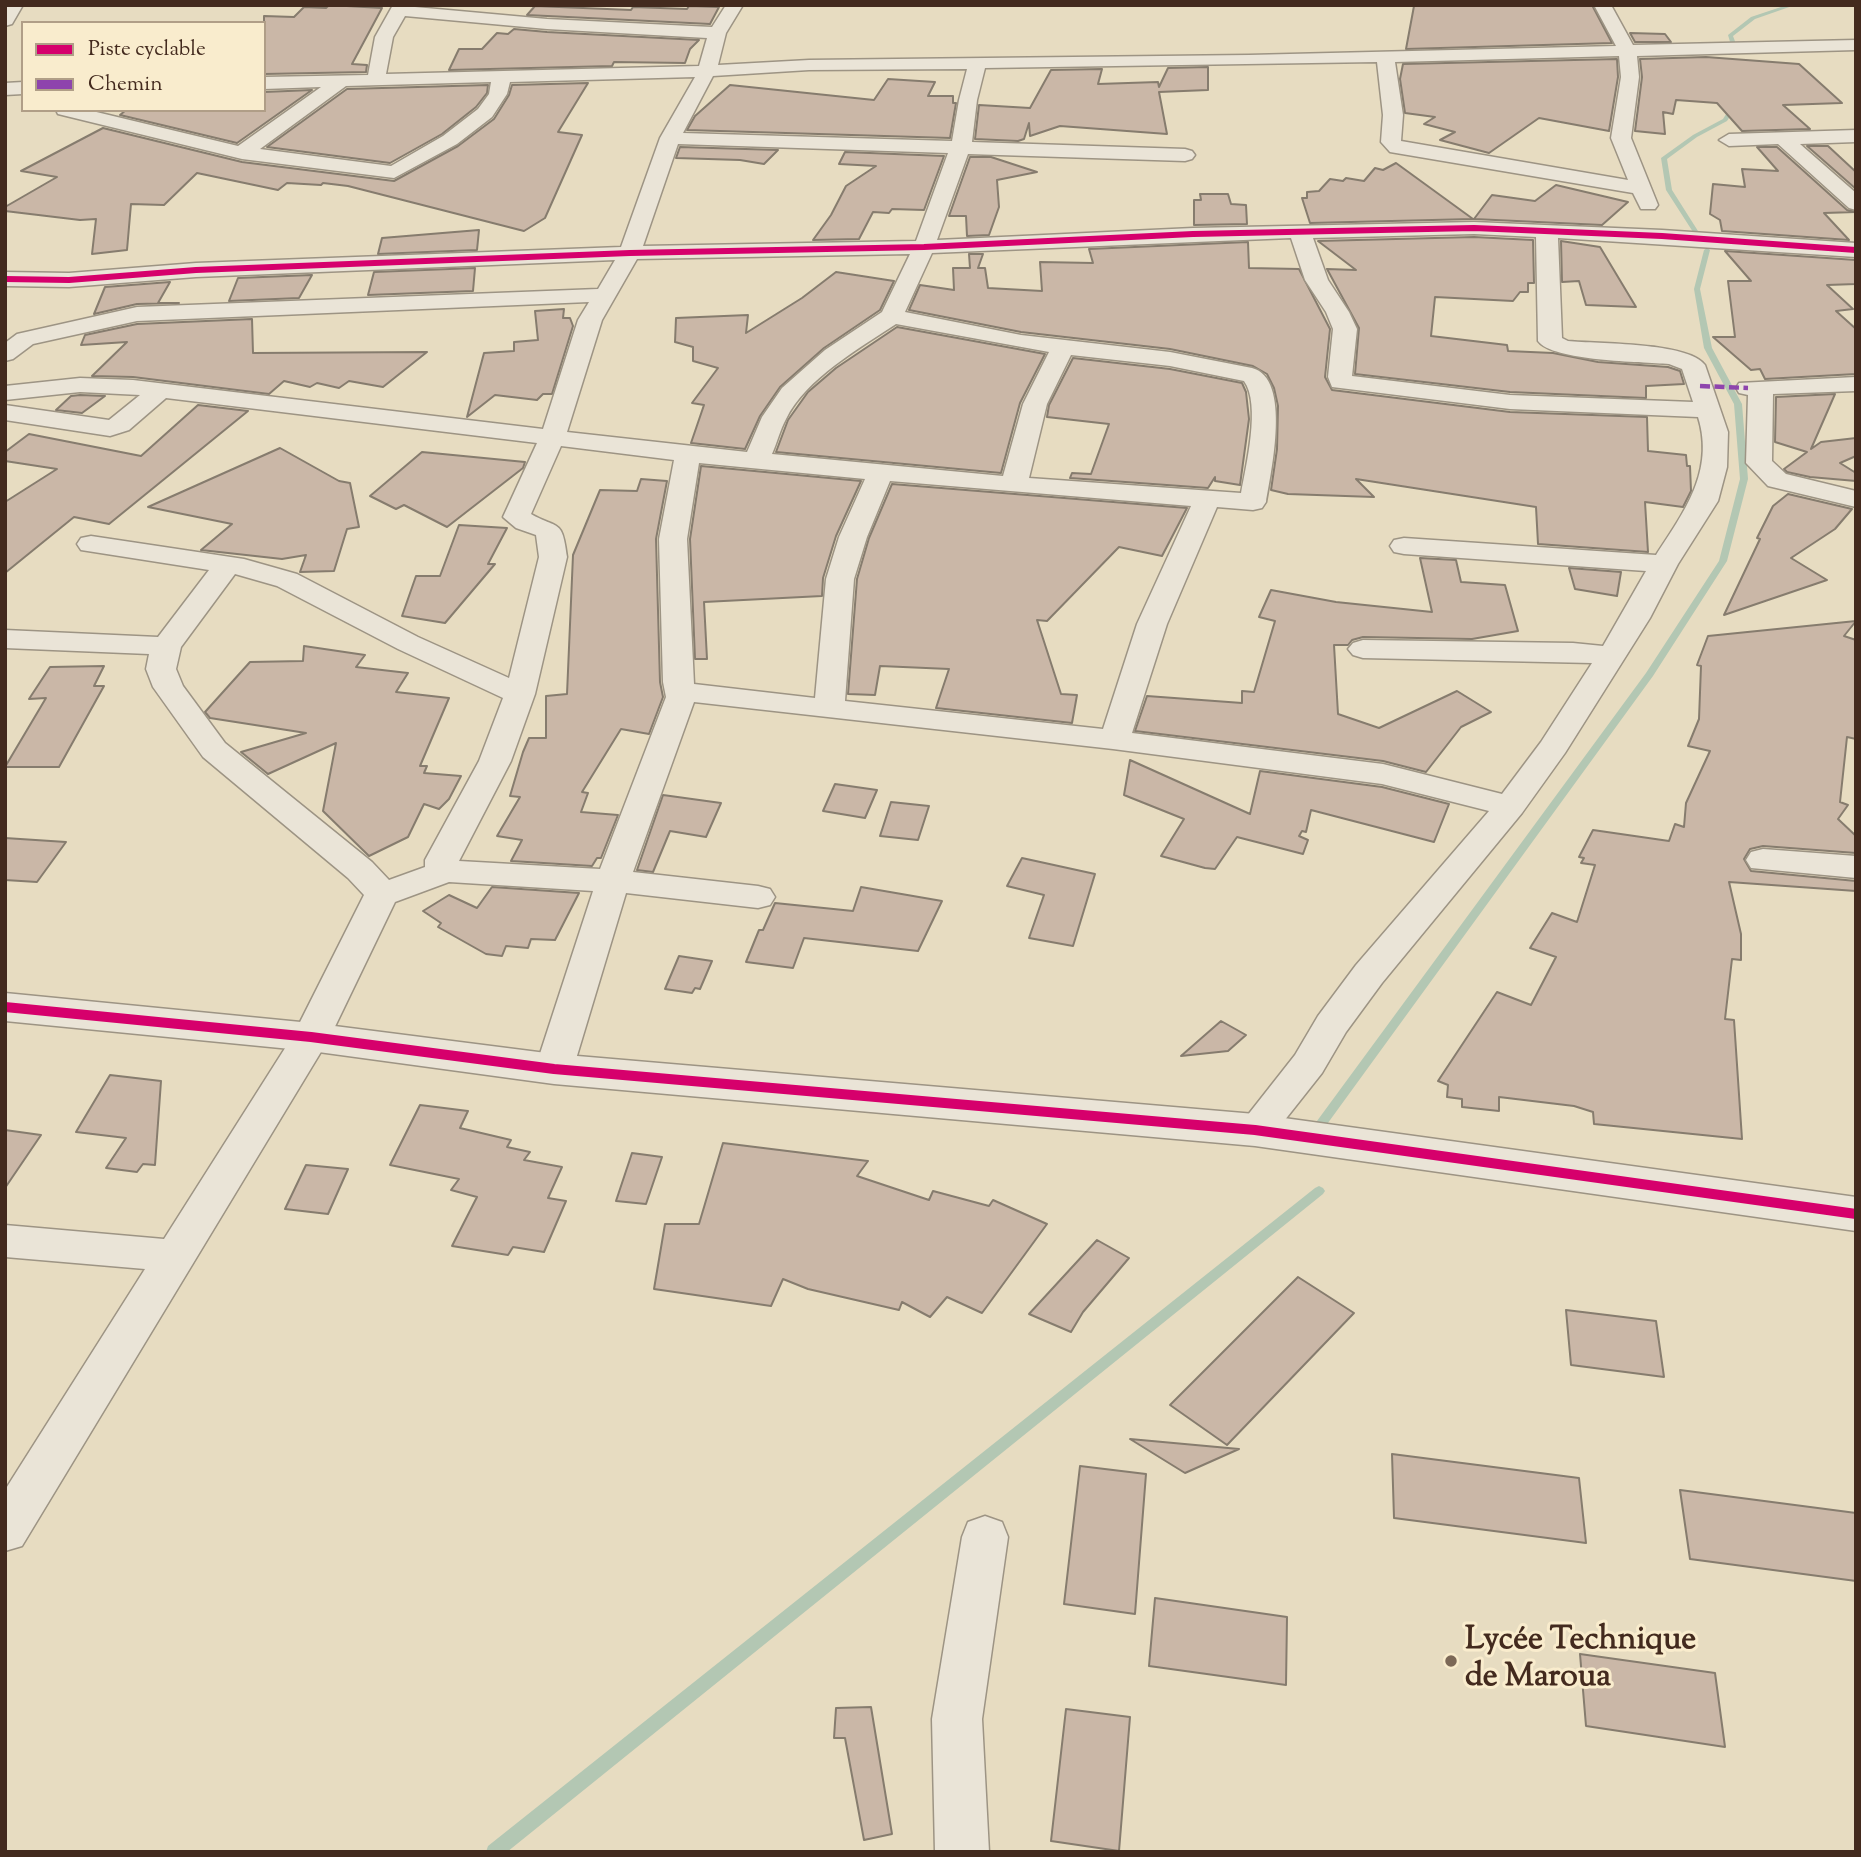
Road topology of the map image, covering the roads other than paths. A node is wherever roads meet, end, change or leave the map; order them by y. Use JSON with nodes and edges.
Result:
{"nodes":[{"id":1,"x":14,"y":5,"type":"edge"},
{"id":2,"x":735,"y":5,"type":"edge"},
{"id":3,"x":1601,"y":5,"type":"edge"},
{"id":4,"x":400,"y":8,"type":"edge"},
{"id":5,"x":5,"y":20,"type":"edge"},
{"id":6,"x":717,"y":33,"type":"junction"},
{"id":7,"x":1856,"y":45,"type":"edge"},
{"id":8,"x":1628,"y":52,"type":"junction"},
{"id":9,"x":1385,"y":56,"type":"junction"},
{"id":10,"x":978,"y":62,"type":"junction"},
{"id":11,"x":707,"y":71,"type":"junction"},
{"id":12,"x":499,"y":77,"type":"junction"},
{"id":13,"x":341,"y":81,"type":"junction"},
{"id":14,"x":376,"y":81,"type":"junction"},
{"id":15,"x":266,"y":83,"type":"edge"},
{"id":16,"x":72,"y":112,"type":"edge"},
{"id":17,"x":1856,"y":136,"type":"edge"},
{"id":18,"x":670,"y":138,"type":"junction"},
{"id":19,"x":1783,"y":138,"type":"junction"},
{"id":20,"x":1729,"y":140,"type":"dead end"},
{"id":21,"x":959,"y":149,"type":"junction"},
{"id":22,"x":242,"y":153,"type":"junction"},
{"id":23,"x":1185,"y":155,"type":"dead end"},
{"id":24,"x":1641,"y":188,"type":"junction"},
{"id":25,"x":1856,"y":204,"type":"edge"},
{"id":26,"x":1547,"y":230,"type":"junction"},
{"id":27,"x":1300,"y":231,"type":"junction"},
{"id":28,"x":1662,"y":236,"type":"junction"},
{"id":29,"x":924,"y":247,"type":"junction"},
{"id":30,"x":1856,"y":250,"type":"edge"},
{"id":31,"x":630,"y":253,"type":"junction"},
{"id":32,"x":5,"y":279,"type":"edge"},
{"id":33,"x":605,"y":295,"type":"junction"},
{"id":34,"x":78,"y":303,"type":"junction"},
{"id":35,"x":892,"y":316,"type":"junction"},
{"id":36,"x":1063,"y":348,"type":"junction"},
{"id":37,"x":5,"y":354,"type":"edge"},
{"id":38,"x":1856,"y":384,"type":"edge"},
{"id":39,"x":161,"y":390,"type":"junction"},
{"id":40,"x":5,"y":393,"type":"edge"},
{"id":41,"x":1707,"y":410,"type":"junction"},
{"id":42,"x":5,"y":412,"type":"edge"},
{"id":43,"x":553,"y":438,"type":"junction"},
{"id":44,"x":688,"y":454,"type":"junction"},
{"id":45,"x":757,"y":460,"type":"junction"},
{"id":46,"x":881,"y":472,"type":"junction"},
{"id":47,"x":1014,"y":485,"type":"junction"},
{"id":48,"x":1207,"y":499,"type":"junction"},
{"id":49,"x":1856,"y":499,"type":"edge"},
{"id":50,"x":91,"y":544,"type":"dead end"},
{"id":51,"x":1404,"y":546,"type":"dead end"},
{"id":52,"x":1664,"y":564,"type":"junction"},
{"id":53,"x":227,"y":565,"type":"junction"},
{"id":54,"x":5,"y":639,"type":"edge"},
{"id":55,"x":166,"y":646,"type":"junction"},
{"id":56,"x":1363,"y":649,"type":"dead end"},
{"id":57,"x":1612,"y":656,"type":"junction"},
{"id":58,"x":682,"y":692,"type":"junction"},
{"id":59,"x":520,"y":694,"type":"junction"},
{"id":60,"x":829,"y":709,"type":"junction"},
{"id":61,"x":1113,"y":740,"type":"junction"},
{"id":62,"x":1510,"y":806,"type":"junction"},
{"id":63,"x":1763,"y":860,"type":"dead end"},
{"id":64,"x":1856,"y":867,"type":"edge"},
{"id":65,"x":446,"y":871,"type":"junction"},
{"id":66,"x":613,"y":881,"type":"junction"},
{"id":67,"x":381,"y":895,"type":"junction"},
{"id":68,"x":758,"y":897,"type":"dead end"},
{"id":69,"x":5,"y":1007,"type":"edge"},
{"id":70,"x":311,"y":1037,"type":"junction"},
{"id":71,"x":554,"y":1069,"type":"junction"},
{"id":72,"x":1255,"y":1130,"type":"junction"},
{"id":73,"x":1856,"y":1214,"type":"edge"},
{"id":74,"x":5,"y":1241,"type":"edge"},
{"id":75,"x":174,"y":1256,"type":"junction"},
{"id":76,"x":5,"y":1531,"type":"edge"},
{"id":77,"x":985,"y":1537,"type":"dead end"},
{"id":78,"x":962,"y":1852,"type":"edge"}],
"edges":[{"from":1,"to":5,"type":"street"},
{"from":2,"to":6,"type":"street"},
{"from":3,"to":8,"type":"street"},
{"from":4,"to":6,"type":"street"},
{"from":4,"to":14,"type":"street"},
{"from":6,"to":11,"type":"street"},
{"from":7,"to":8,"type":"street"},
{"from":8,"to":9,"type":"street"},
{"from":8,"to":24,"type":"street"},
{"from":9,"to":10,"type":"street"},
{"from":9,"to":24,"type":"street"},
{"from":10,"to":11,"type":"street"},
{"from":10,"to":21,"type":"street"},
{"from":11,"to":12,"type":"street"},
{"from":11,"to":18,"type":"street"},
{"from":12,"to":14,"type":"street"},
{"from":12,"to":22,"type":"street"},
{"from":13,"to":14,"type":"street"},
{"from":13,"to":15,"type":"street"},
{"from":13,"to":22,"type":"street"},
{"from":16,"to":22,"type":"street"},
{"from":17,"to":19,"type":"street"},
{"from":18,"to":21,"type":"street"},
{"from":18,"to":31,"type":"street"},
{"from":19,"to":20,"type":"street"},
{"from":19,"to":25,"type":"street"},
{"from":21,"to":23,"type":"street"},
{"from":21,"to":29,"type":"street"},
{"from":24,"to":28,"type":"street"},
{"from":26,"to":27,"type":"street"},
{"from":26,"to":28,"type":"street"},
{"from":26,"to":41,"type":"street"},
{"from":27,"to":29,"type":"street"},
{"from":27,"to":41,"type":"street"},
{"from":28,"to":30,"type":"street"},
{"from":29,"to":31,"type":"street"},
{"from":29,"to":35,"type":"street"},
{"from":31,"to":33,"type":"street"},
{"from":31,"to":34,"type":"street"},
{"from":32,"to":34,"type":"street"},
{"from":33,"to":34,"type":"street"},
{"from":33,"to":43,"type":"street"},
{"from":34,"to":37,"type":"street"},
{"from":35,"to":36,"type":"street"},
{"from":35,"to":45,"type":"street"},
{"from":36,"to":47,"type":"street"},
{"from":36,"to":48,"type":"street"},
{"from":38,"to":49,"type":"street"},
{"from":39,"to":40,"type":"street"},
{"from":39,"to":42,"type":"street"},
{"from":39,"to":43,"type":"street"},
{"from":41,"to":52,"type":"street"},
{"from":43,"to":44,"type":"street"},
{"from":43,"to":59,"type":"street"},
{"from":44,"to":45,"type":"street"},
{"from":44,"to":58,"type":"street"},
{"from":45,"to":46,"type":"street"},
{"from":46,"to":47,"type":"street"},
{"from":46,"to":60,"type":"street"},
{"from":47,"to":48,"type":"street"},
{"from":48,"to":61,"type":"street"},
{"from":50,"to":53,"type":"street"},
{"from":51,"to":52,"type":"street"},
{"from":52,"to":57,"type":"street"},
{"from":53,"to":55,"type":"street"},
{"from":53,"to":59,"type":"street"},
{"from":54,"to":55,"type":"street"},
{"from":55,"to":67,"type":"street"},
{"from":56,"to":57,"type":"street"},
{"from":57,"to":62,"type":"street"},
{"from":58,"to":60,"type":"street"},
{"from":58,"to":66,"type":"street"},
{"from":59,"to":65,"type":"street"},
{"from":60,"to":61,"type":"street"},
{"from":61,"to":62,"type":"street"},
{"from":62,"to":72,"type":"street"},
{"from":63,"to":64,"type":"street"},
{"from":65,"to":66,"type":"street"},
{"from":65,"to":67,"type":"street"},
{"from":66,"to":68,"type":"street"},
{"from":66,"to":71,"type":"street"},
{"from":67,"to":70,"type":"street"},
{"from":69,"to":70,"type":"street"},
{"from":70,"to":71,"type":"street"},
{"from":70,"to":75,"type":"street"},
{"from":71,"to":72,"type":"street"},
{"from":72,"to":73,"type":"street"},
{"from":74,"to":75,"type":"street"},
{"from":75,"to":76,"type":"street"},
{"from":77,"to":78,"type":"street"}]}
